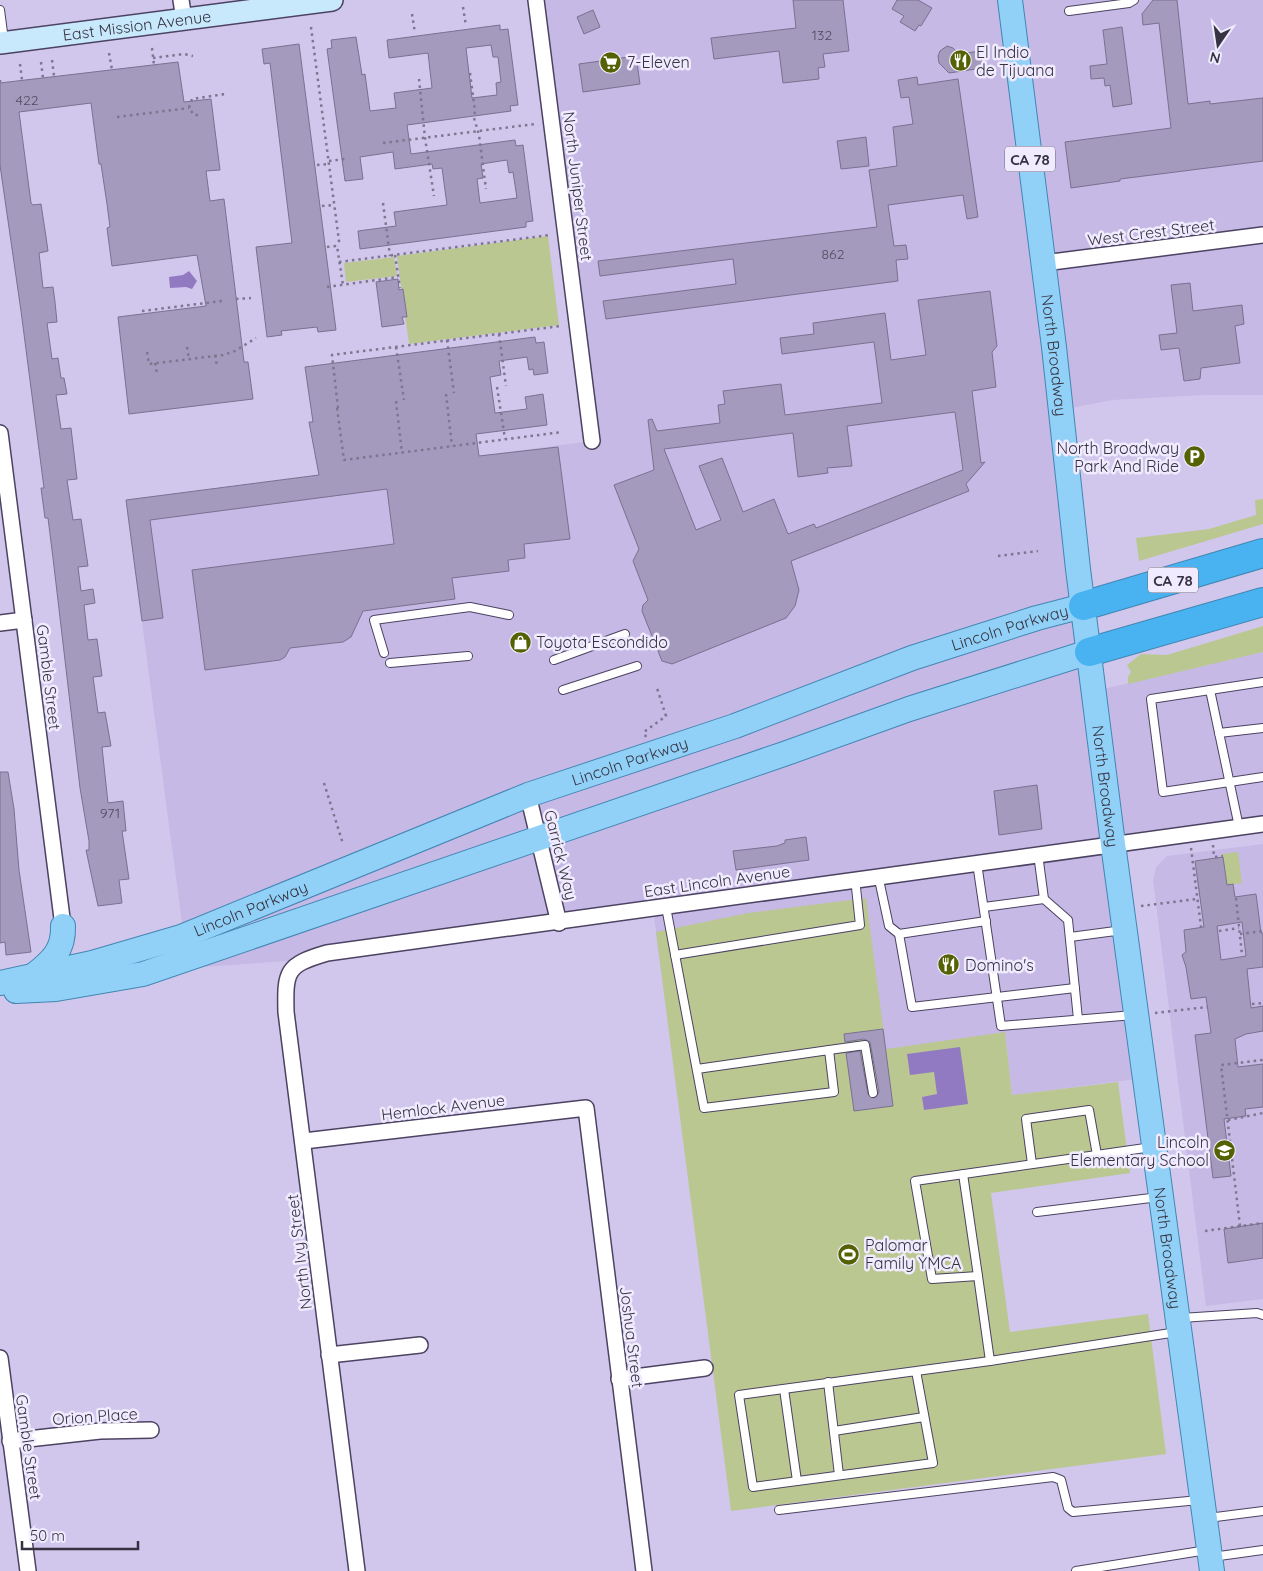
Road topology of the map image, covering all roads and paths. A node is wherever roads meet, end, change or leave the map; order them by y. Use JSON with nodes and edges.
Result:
{"nodes":[{"id":1,"x":332,"y":0,"type":"edge"},
{"id":2,"x":536,"y":0,"type":"edge"},
{"id":3,"x":1010,"y":0,"type":"edge"},
{"id":4,"x":1134,"y":0,"type":"edge"},
{"id":5,"x":463,"y":7,"type":"dead end"},
{"id":6,"x":0,"y":10,"type":"edge"},
{"id":7,"x":183,"y":10,"type":"edge"},
{"id":8,"x":1069,"y":11,"type":"dead end"},
{"id":9,"x":412,"y":14,"type":"dead end"},
{"id":10,"x":466,"y":26,"type":"dead end"},
{"id":11,"x":311,"y":27,"type":"dead end"},
{"id":12,"x":415,"y":34,"type":"dead end"},
{"id":13,"x":2,"y":42,"type":"edge"},
{"id":14,"x":152,"y":48,"type":"dead end"},
{"id":15,"x":109,"y":53,"type":"dead end"},
{"id":16,"x":193,"y":56,"type":"dead end"},
{"id":17,"x":153,"y":58,"type":"junction"},
{"id":18,"x":52,"y":60,"type":"dead end"},
{"id":19,"x":41,"y":62,"type":"dead end"},
{"id":20,"x":20,"y":64,"type":"dead end"},
{"id":21,"x":154,"y":65,"type":"dead end"},
{"id":22,"x":112,"y":70,"type":"dead end"},
{"id":23,"x":470,"y":73,"type":"dead end"},
{"id":24,"x":54,"y":76,"type":"dead end"},
{"id":25,"x":43,"y":78,"type":"dead end"},
{"id":26,"x":419,"y":79,"type":"dead end"},
{"id":27,"x":22,"y":80,"type":"dead end"},
{"id":28,"x":225,"y":94,"type":"dead end"},
{"id":29,"x":189,"y":108,"type":"junction"},
{"id":30,"x":198,"y":115,"type":"dead end"},
{"id":31,"x":117,"y":117,"type":"dead end"},
{"id":32,"x":535,"y":124,"type":"dead end"},
{"id":33,"x":478,"y":131,"type":"junction"},
{"id":34,"x":425,"y":138,"type":"junction"},
{"id":35,"x":383,"y":143,"type":"dead end"},
{"id":36,"x":345,"y":159,"type":"dead end"},
{"id":37,"x":329,"y":162,"type":"junction"},
{"id":38,"x":317,"y":165,"type":"dead end"},
{"id":39,"x":486,"y":189,"type":"dead end"},
{"id":40,"x":434,"y":196,"type":"dead end"},
{"id":41,"x":383,"y":203,"type":"dead end"},
{"id":42,"x":334,"y":205,"type":"junction"},
{"id":43,"x":322,"y":206,"type":"dead end"},
{"id":44,"x":550,"y":235,"type":"dead end"},
{"id":45,"x":1263,"y":235,"type":"edge"},
{"id":46,"x":337,"y":246,"type":"junction"},
{"id":47,"x":327,"y":247,"type":"dead end"},
{"id":48,"x":395,"y":255,"type":"junction"},
{"id":49,"x":390,"y":256,"type":"junction"},
{"id":50,"x":339,"y":262,"type":"junction"},
{"id":51,"x":1044,"y":263,"type":"junction"},
{"id":52,"x":398,"y":277,"type":"junction"},
{"id":53,"x":343,"y":285,"type":"junction"},
{"id":54,"x":327,"y":287,"type":"dead end"},
{"id":55,"x":400,"y":288,"type":"dead end"},
{"id":56,"x":251,"y":298,"type":"dead end"},
{"id":57,"x":236,"y":299,"type":"dead end"},
{"id":58,"x":222,"y":301,"type":"dead end"},
{"id":59,"x":142,"y":311,"type":"dead end"},
{"id":60,"x":561,"y":326,"type":"dead end"},
{"id":61,"x":499,"y":334,"type":"junction"},
{"id":62,"x":256,"y":338,"type":"dead end"},
{"id":63,"x":447,"y":340,"type":"junction"},
{"id":64,"x":187,"y":347,"type":"dead end"},
{"id":65,"x":396,"y":347,"type":"junction"},
{"id":66,"x":147,"y":352,"type":"dead end"},
{"id":67,"x":215,"y":355,"type":"junction"},
{"id":68,"x":189,"y":359,"type":"junction"},
{"id":69,"x":155,"y":363,"type":"junction"},
{"id":70,"x":217,"y":366,"type":"dead end"},
{"id":71,"x":157,"y":374,"type":"dead end"},
{"id":72,"x":506,"y":386,"type":"dead end"},
{"id":73,"x":497,"y":387,"type":"dead end"},
{"id":74,"x":454,"y":393,"type":"dead end"},
{"id":75,"x":446,"y":394,"type":"dead end"},
{"id":76,"x":396,"y":400,"type":"dead end"},
{"id":77,"x":404,"y":400,"type":"dead end"},
{"id":78,"x":0,"y":432,"type":"edge"},
{"id":79,"x":562,"y":432,"type":"dead end"},
{"id":80,"x":505,"y":439,"type":"junction"},
{"id":81,"x":592,"y":441,"type":"dead end"},
{"id":82,"x":452,"y":446,"type":"junction"},
{"id":83,"x":402,"y":453,"type":"junction"},
{"id":84,"x":1038,"y":551,"type":"dead end"},
{"id":85,"x":1263,"y":553,"type":"edge"},
{"id":86,"x":998,"y":556,"type":"dead end"},
{"id":87,"x":1263,"y":602,"type":"edge"},
{"id":88,"x":1083,"y":606,"type":"junction"},
{"id":89,"x":509,"y":615,"type":"dead end"},
{"id":90,"x":24,"y":620,"type":"junction"},
{"id":91,"x":0,"y":623,"type":"edge"},
{"id":92,"x":625,"y":634,"type":"dead end"},
{"id":93,"x":1090,"y":652,"type":"junction"},
{"id":94,"x":384,"y":653,"type":"dead end"},
{"id":95,"x":468,"y":656,"type":"dead end"},
{"id":96,"x":554,"y":660,"type":"dead end"},
{"id":97,"x":390,"y":663,"type":"dead end"},
{"id":98,"x":637,"y":666,"type":"dead end"},
{"id":99,"x":1263,"y":682,"type":"edge"},
{"id":100,"x":657,"y":688,"type":"dead end"},
{"id":101,"x":563,"y":690,"type":"dead end"},
{"id":102,"x":1210,"y":690,"type":"junction"},
{"id":103,"x":1263,"y":728,"type":"edge"},
{"id":104,"x":1219,"y":733,"type":"junction"},
{"id":105,"x":646,"y":738,"type":"dead end"},
{"id":106,"x":1263,"y":777,"type":"edge"},
{"id":107,"x":1230,"y":782,"type":"junction"},
{"id":108,"x":324,"y":783,"type":"dead end"},
{"id":109,"x":528,"y":795,"type":"junction"},
{"id":110,"x":1263,"y":824,"type":"edge"},
{"id":111,"x":1240,"y":827,"type":"junction"},
{"id":112,"x":1189,"y":834,"type":"junction"},
{"id":113,"x":539,"y":838,"type":"junction"},
{"id":114,"x":343,"y":844,"type":"dead end"},
{"id":115,"x":1113,"y":844,"type":"junction"},
{"id":116,"x":1038,"y":854,"type":"junction"},
{"id":117,"x":977,"y":863,"type":"junction"},
{"id":118,"x":878,"y":876,"type":"junction"},
{"id":119,"x":855,"y":878,"type":"junction"},
{"id":120,"x":1236,"y":898,"type":"dead end"},
{"id":121,"x":1044,"y":899,"type":"junction"},
{"id":122,"x":1197,"y":899,"type":"junction"},
{"id":123,"x":666,"y":907,"type":"junction"},
{"id":124,"x":984,"y":907,"type":"junction"},
{"id":125,"x":1123,"y":919,"type":"junction"},
{"id":126,"x":986,"y":921,"type":"junction"},
{"id":127,"x":559,"y":923,"type":"junction"},
{"id":128,"x":63,"y":926,"type":"joint"},
{"id":129,"x":1201,"y":927,"type":"dead end"},
{"id":130,"x":1239,"y":928,"type":"junction"},
{"id":131,"x":1219,"y":931,"type":"dead end"},
{"id":132,"x":1263,"y":931,"type":"edge"},
{"id":133,"x":899,"y":934,"type":"junction"},
{"id":134,"x":1240,"y":934,"type":"junction"},
{"id":135,"x":1070,"y":937,"type":"junction"},
{"id":136,"x":326,"y":953,"type":"joint"},
{"id":137,"x":676,"y":955,"type":"junction"},
{"id":138,"x":1242,"y":955,"type":"dead end"},
{"id":139,"x":34,"y":975,"type":"junction"},
{"id":140,"x":0,"y":983,"type":"edge"},
{"id":141,"x":1075,"y":988,"type":"junction"},
{"id":142,"x":0,"y":992,"type":"edge"},
{"id":143,"x":996,"y":997,"type":"junction"},
{"id":144,"x":1263,"y":1003,"type":"edge"},
{"id":145,"x":1252,"y":1004,"type":"dead end"},
{"id":146,"x":1208,"y":1007,"type":"dead end"},
{"id":147,"x":1136,"y":1015,"type":"junction"},
{"id":148,"x":1078,"y":1019,"type":"junction"},
{"id":149,"x":829,"y":1050,"type":"junction"},
{"id":150,"x":1263,"y":1060,"type":"edge"},
{"id":151,"x":697,"y":1069,"type":"junction"},
{"id":152,"x":873,"y":1093,"type":"dead end"},
{"id":153,"x":586,"y":1108,"type":"joint"},
{"id":154,"x":1263,"y":1114,"type":"edge"},
{"id":155,"x":1228,"y":1120,"type":"junction"},
{"id":156,"x":304,"y":1141,"type":"junction"},
{"id":157,"x":1154,"y":1146,"type":"junction"},
{"id":158,"x":1097,"y":1155,"type":"junction"},
{"id":159,"x":1032,"y":1164,"type":"junction"},
{"id":160,"x":963,"y":1174,"type":"junction"},
{"id":161,"x":1161,"y":1197,"type":"junction"},
{"id":162,"x":1037,"y":1212,"type":"dead end"},
{"id":163,"x":1263,"y":1223,"type":"edge"},
{"id":164,"x":1240,"y":1226,"type":"junction"},
{"id":165,"x":1205,"y":1231,"type":"dead end"},
{"id":166,"x":978,"y":1276,"type":"junction"},
{"id":167,"x":1263,"y":1315,"type":"edge"},
{"id":168,"x":1179,"y":1325,"type":"junction"},
{"id":169,"x":420,"y":1345,"type":"dead end"},
{"id":170,"x":329,"y":1356,"type":"junction"},
{"id":171,"x":0,"y":1358,"type":"edge"},
{"id":172,"x":990,"y":1361,"type":"junction"},
{"id":173,"x":705,"y":1368,"type":"dead end"},
{"id":174,"x":916,"y":1371,"type":"junction"},
{"id":175,"x":619,"y":1379,"type":"junction"},
{"id":176,"x":828,"y":1382,"type":"junction"},
{"id":177,"x":784,"y":1388,"type":"junction"},
{"id":178,"x":924,"y":1417,"type":"junction"},
{"id":179,"x":151,"y":1430,"type":"dead end"},
{"id":180,"x":834,"y":1431,"type":"junction"},
{"id":181,"x":10,"y":1441,"type":"junction"},
{"id":182,"x":839,"y":1475,"type":"junction"},
{"id":183,"x":797,"y":1481,"type":"junction"},
{"id":184,"x":1204,"y":1509,"type":"junction"},
{"id":185,"x":779,"y":1510,"type":"dead end"},
{"id":186,"x":1263,"y":1511,"type":"edge"},
{"id":187,"x":1263,"y":1550,"type":"edge"},
{"id":188,"x":1210,"y":1559,"type":"edge"},
{"id":189,"x":28,"y":1571,"type":"edge"},
{"id":190,"x":357,"y":1571,"type":"edge"},
{"id":191,"x":644,"y":1571,"type":"edge"},
{"id":192,"x":1076,"y":1571,"type":"edge"}],
"edges":[{"from":1,"to":7,"type":"main road","name":"East Mission Avenue"},
{"from":2,"to":81,"type":"street","name":"North Juniper Street"},
{"from":3,"to":51,"type":"main road","name":"North Broadway","number":"CA 78"},
{"from":4,"to":8,"type":"lane"},
{"from":5,"to":10,"type":"path"},
{"from":6,"to":13,"type":"lane"},
{"from":7,"to":13,"type":"main road","name":"East Mission Avenue"},
{"from":9,"to":12,"type":"path"},
{"from":11,"to":37,"type":"path"},
{"from":14,"to":17,"type":"path"},
{"from":15,"to":22,"type":"path"},
{"from":16,"to":17,"type":"path"},
{"from":17,"to":21,"type":"path"},
{"from":18,"to":24,"type":"path"},
{"from":19,"to":25,"type":"path"},
{"from":20,"to":27,"type":"path"},
{"from":23,"to":33,"type":"path"},
{"from":26,"to":34,"type":"path"},
{"from":28,"to":29,"type":"path"},
{"from":29,"to":30,"type":"path"},
{"from":29,"to":31,"type":"path"},
{"from":32,"to":33,"type":"path"},
{"from":33,"to":34,"type":"path"},
{"from":33,"to":39,"type":"path"},
{"from":34,"to":35,"type":"path"},
{"from":34,"to":40,"type":"path"},
{"from":36,"to":37,"type":"path"},
{"from":37,"to":38,"type":"path"},
{"from":37,"to":42,"type":"path"},
{"from":41,"to":49,"type":"path"},
{"from":42,"to":43,"type":"path"},
{"from":42,"to":46,"type":"path"},
{"from":44,"to":48,"type":"path"},
{"from":45,"to":51,"type":"street","name":"West Crest Street"},
{"from":46,"to":47,"type":"path"},
{"from":46,"to":50,"type":"path"},
{"from":48,"to":49,"type":"path"},
{"from":48,"to":52,"type":"path"},
{"from":49,"to":50,"type":"path"},
{"from":50,"to":53,"type":"path"},
{"from":51,"to":88,"type":"main road","name":"North Broadway","number":"CA 78"},
{"from":52,"to":53,"type":"path"},
{"from":52,"to":55,"type":"path"},
{"from":53,"to":54,"type":"path"},
{"from":56,"to":57,"type":"path"},
{"from":58,"to":59,"type":"path"},
{"from":60,"to":61,"type":"path"},
{"from":61,"to":63,"type":"path"},
{"from":61,"to":72,"type":"path"},
{"from":62,"to":67,"type":"path"},
{"from":63,"to":65,"type":"path"},
{"from":63,"to":74,"type":"path"},
{"from":64,"to":68,"type":"path"},
{"from":65,"to":77,"type":"path"},
{"from":65,"to":83,"type":"path"},
{"from":66,"to":69,"type":"path"},
{"from":67,"to":68,"type":"path"},
{"from":67,"to":70,"type":"path"},
{"from":68,"to":69,"type":"path"},
{"from":69,"to":71,"type":"path"},
{"from":73,"to":80,"type":"path"},
{"from":75,"to":82,"type":"path"},
{"from":76,"to":83,"type":"path"},
{"from":78,"to":90,"type":"street","name":"Gamble Street"},
{"from":79,"to":80,"type":"path"},
{"from":80,"to":82,"type":"path"},
{"from":82,"to":83,"type":"path"},
{"from":84,"to":86,"type":"path"},
{"from":85,"to":88,"type":"highway","name":"Lincoln Parkway","number":"CA 78"},
{"from":87,"to":93,"type":"highway","name":"Lincoln Parkway"},
{"from":88,"to":93,"type":"main road","name":"North Broadway","number":"CA 78"},
{"from":88,"to":109,"type":"main road","name":"Lincoln Parkway"},
{"from":89,"to":94,"type":"lane"},
{"from":90,"to":91,"type":"street"},
{"from":90,"to":128,"type":"street","name":"Gamble Street"},
{"from":92,"to":96,"type":"lane"},
{"from":93,"to":113,"type":"main road","name":"Lincoln Parkway"},
{"from":93,"to":115,"type":"main road","name":"North Broadway"},
{"from":95,"to":97,"type":"lane"},
{"from":98,"to":101,"type":"lane"},
{"from":99,"to":102,"type":"lane"},
{"from":100,"to":105,"type":"path"},
{"from":102,"to":104,"type":"lane"},
{"from":102,"to":107,"type":"lane"},
{"from":103,"to":104,"type":"lane"},
{"from":104,"to":107,"type":"lane"},
{"from":106,"to":107,"type":"lane"},
{"from":107,"to":111,"type":"lane"},
{"from":108,"to":114,"type":"path"},
{"from":109,"to":113,"type":"street","name":"Garrick Way"},
{"from":109,"to":139,"type":"main road","name":"Lincoln Parkway"},
{"from":110,"to":111,"type":"street","name":"East Lincoln Avenue"},
{"from":111,"to":112,"type":"street","name":"East Lincoln Avenue"},
{"from":112,"to":115,"type":"street","name":"East Lincoln Avenue"},
{"from":112,"to":122,"type":"path"},
{"from":113,"to":127,"type":"street","name":"Garrick Way"},
{"from":113,"to":142,"type":"main road","name":"Lincoln Parkway"},
{"from":115,"to":116,"type":"street","name":"East Lincoln Avenue"},
{"from":115,"to":125,"type":"main road","name":"North Broadway"},
{"from":116,"to":117,"type":"street","name":"East Lincoln Avenue"},
{"from":116,"to":121,"type":"lane"},
{"from":117,"to":118,"type":"street","name":"East Lincoln Avenue"},
{"from":117,"to":124,"type":"lane"},
{"from":118,"to":119,"type":"street","name":"East Lincoln Avenue"},
{"from":118,"to":133,"type":"lane"},
{"from":119,"to":123,"type":"street","name":"East Lincoln Avenue"},
{"from":119,"to":137,"type":"lane"},
{"from":120,"to":130,"type":"path"},
{"from":121,"to":124,"type":"lane"},
{"from":121,"to":135,"type":"lane"},
{"from":122,"to":125,"type":"path"},
{"from":122,"to":129,"type":"path"},
{"from":123,"to":127,"type":"street","name":"East Lincoln Avenue"},
{"from":123,"to":137,"type":"lane"},
{"from":124,"to":126,"type":"lane"},
{"from":125,"to":135,"type":"lane"},
{"from":125,"to":147,"type":"main road","name":"North Broadway"},
{"from":126,"to":133,"type":"lane"},
{"from":126,"to":143,"type":"lane"},
{"from":127,"to":136,"type":"street","name":"East Lincoln Avenue"},
{"from":128,"to":139,"type":"main road"},
{"from":130,"to":131,"type":"path"},
{"from":130,"to":134,"type":"path"},
{"from":132,"to":134,"type":"path"},
{"from":133,"to":143,"type":"lane"},
{"from":134,"to":138,"type":"path"},
{"from":135,"to":141,"type":"lane"},
{"from":136,"to":156,"type":"street","name":"North Ivy Street"},
{"from":137,"to":151,"type":"lane"},
{"from":139,"to":140,"type":"main road","name":"Lincoln Parkway"},
{"from":141,"to":143,"type":"lane"},
{"from":141,"to":148,"type":"lane"},
{"from":143,"to":148,"type":"lane"},
{"from":144,"to":145,"type":"path"},
{"from":146,"to":147,"type":"path"},
{"from":147,"to":148,"type":"lane"},
{"from":147,"to":157,"type":"main road","name":"North Broadway"},
{"from":149,"to":151,"type":"lane"},
{"from":149,"to":151,"type":"lane"},
{"from":149,"to":152,"type":"lane"},
{"from":150,"to":155,"type":"path"},
{"from":153,"to":156,"type":"street","name":"Hemlock Avenue"},
{"from":153,"to":175,"type":"street","name":"Joshua Street"},
{"from":154,"to":155,"type":"path"},
{"from":155,"to":164,"type":"path"},
{"from":156,"to":170,"type":"street","name":"North Ivy Street"},
{"from":157,"to":158,"type":"lane"},
{"from":157,"to":161,"type":"main road","name":"North Broadway"},
{"from":158,"to":159,"type":"lane"},
{"from":158,"to":159,"type":"lane"},
{"from":159,"to":160,"type":"lane"},
{"from":160,"to":166,"type":"lane"},
{"from":160,"to":166,"type":"lane"},
{"from":161,"to":162,"type":"lane"},
{"from":161,"to":168,"type":"main road","name":"North Broadway"},
{"from":163,"to":164,"type":"path"},
{"from":164,"to":165,"type":"path"},
{"from":166,"to":172,"type":"lane"},
{"from":167,"to":168,"type":"lane"},
{"from":168,"to":172,"type":"lane"},
{"from":168,"to":184,"type":"main road","name":"North Broadway"},
{"from":169,"to":170,"type":"street"},
{"from":170,"to":190,"type":"street","name":"North Ivy Street"},
{"from":171,"to":181,"type":"street","name":"Gamble Street"},
{"from":172,"to":174,"type":"lane"},
{"from":173,"to":175,"type":"street"},
{"from":174,"to":176,"type":"lane"},
{"from":174,"to":178,"type":"lane"},
{"from":175,"to":191,"type":"street","name":"Joshua Street"},
{"from":176,"to":177,"type":"lane"},
{"from":176,"to":180,"type":"lane"},
{"from":177,"to":183,"type":"lane"},
{"from":177,"to":183,"type":"lane"},
{"from":178,"to":180,"type":"lane"},
{"from":178,"to":182,"type":"lane"},
{"from":179,"to":181,"type":"street","name":"Orion Place"},
{"from":180,"to":182,"type":"lane"},
{"from":181,"to":189,"type":"street","name":"Gamble Street"},
{"from":182,"to":183,"type":"lane"},
{"from":184,"to":185,"type":"lane"},
{"from":184,"to":186,"type":"lane"},
{"from":184,"to":188,"type":"main road","name":"North Broadway"},
{"from":187,"to":188,"type":"lane"},
{"from":188,"to":192,"type":"lane"}]}
